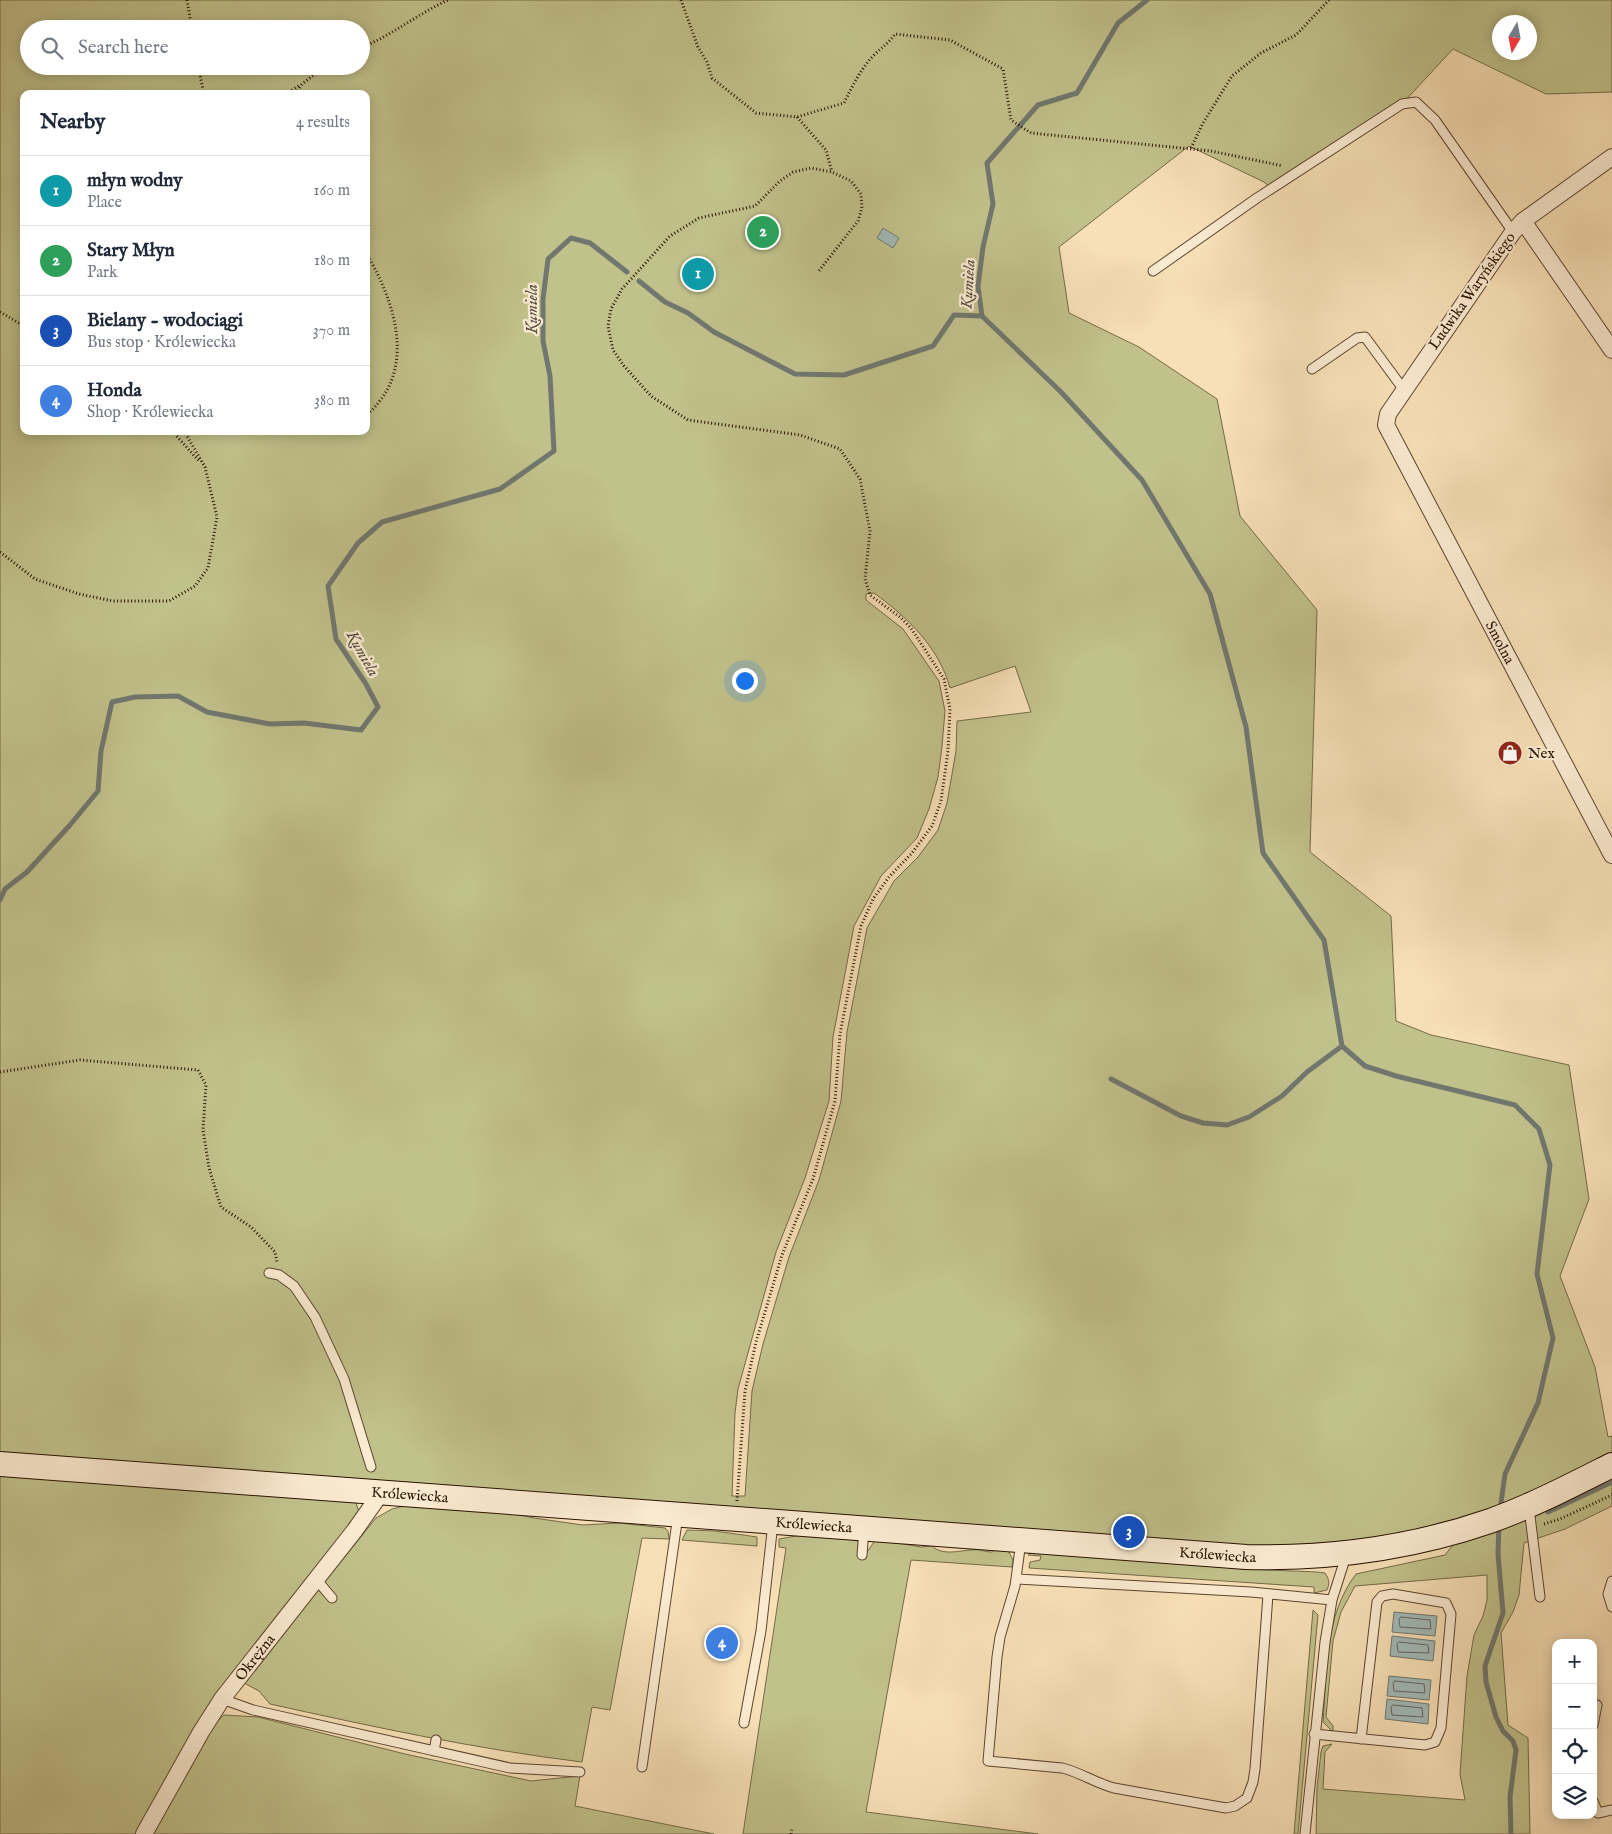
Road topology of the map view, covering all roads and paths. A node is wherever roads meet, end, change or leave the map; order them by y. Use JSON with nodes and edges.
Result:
{"nodes":[{"id":1,"x":187,"y":0,"type":"edge"},
{"id":2,"x":448,"y":0,"type":"edge"},
{"id":3,"x":681,"y":0,"type":"edge"},
{"id":4,"x":1329,"y":0,"type":"edge"},
{"id":5,"x":190,"y":20,"type":"edge"},
{"id":6,"x":370,"y":44,"type":"edge"},
{"id":7,"x":200,"y":75,"type":"edge"},
{"id":8,"x":314,"y":75,"type":"edge"},
{"id":9,"x":302,"y":84,"type":"junction"},
{"id":10,"x":203,"y":90,"type":"edge"},
{"id":11,"x":292,"y":90,"type":"edge"},
{"id":12,"x":298,"y":90,"type":"edge"},
{"id":13,"x":796,"y":117,"type":"junction"},
{"id":14,"x":1191,"y":148,"type":"junction"},
{"id":15,"x":1612,"y":157,"type":"edge"},
{"id":16,"x":1303,"y":167,"type":"junction"},
{"id":17,"x":832,"y":172,"type":"junction"},
{"id":18,"x":1518,"y":227,"type":"junction"},
{"id":19,"x":370,"y":260,"type":"edge"},
{"id":20,"x":1153,"y":271,"type":"dead end"},
{"id":21,"x":818,"y":272,"type":"dead end"},
{"id":22,"x":0,"y":312,"type":"edge"},
{"id":23,"x":20,"y":324,"type":"edge"},
{"id":24,"x":1612,"y":350,"type":"edge"},
{"id":25,"x":1312,"y":369,"type":"dead end"},
{"id":26,"x":1404,"y":390,"type":"junction"},
{"id":27,"x":370,"y":412,"type":"edge"},
{"id":28,"x":1388,"y":431,"type":"joint"},
{"id":29,"x":176,"y":435,"type":"edge"},
{"id":30,"x":186,"y":435,"type":"edge"},
{"id":31,"x":205,"y":467,"type":"junction"},
{"id":32,"x":0,"y":552,"type":"edge"},
{"id":33,"x":1612,"y":855,"type":"edge"},
{"id":34,"x":0,"y":1072,"type":"edge"},
{"id":35,"x":269,"y":1273,"type":"dead end"},
{"id":36,"x":279,"y":1275,"type":"junction"},
{"id":37,"x":0,"y":1464,"type":"edge"},
{"id":38,"x":1612,"y":1465,"type":"edge"},
{"id":39,"x":371,"y":1467,"type":"dead end"},
{"id":40,"x":382,"y":1493,"type":"junction"},
{"id":41,"x":1612,"y":1495,"type":"edge"},
{"id":42,"x":678,"y":1515,"type":"junction"},
{"id":43,"x":1515,"y":1517,"type":"junction"},
{"id":44,"x":736,"y":1520,"type":"junction"},
{"id":45,"x":774,"y":1522,"type":"junction"},
{"id":46,"x":864,"y":1529,"type":"junction"},
{"id":47,"x":1021,"y":1541,"type":"junction"},
{"id":48,"x":1347,"y":1553,"type":"junction"},
{"id":49,"x":862,"y":1555,"type":"dead end"},
{"id":50,"x":1017,"y":1578,"type":"junction"},
{"id":51,"x":316,"y":1579,"type":"junction"},
{"id":52,"x":1612,"y":1581,"type":"edge"},
{"id":53,"x":1268,"y":1595,"type":"junction"},
{"id":54,"x":1540,"y":1597,"type":"dead end"},
{"id":55,"x":332,"y":1598,"type":"dead end"},
{"id":56,"x":1332,"y":1600,"type":"junction"},
{"id":57,"x":1612,"y":1607,"type":"edge"},
{"id":58,"x":222,"y":1700,"type":"junction"},
{"id":59,"x":1598,"y":1705,"type":"dead end"},
{"id":60,"x":1597,"y":1709,"type":"edge"},
{"id":61,"x":744,"y":1724,"type":"dead end"},
{"id":62,"x":1314,"y":1734,"type":"junction"},
{"id":63,"x":1361,"y":1738,"type":"junction"},
{"id":64,"x":436,"y":1740,"type":"dead end"},
{"id":65,"x":434,"y":1751,"type":"junction"},
{"id":66,"x":642,"y":1766,"type":"dead end"},
{"id":67,"x":580,"y":1772,"type":"dead end"},
{"id":68,"x":1597,"y":1810,"type":"edge"},
{"id":69,"x":1612,"y":1810,"type":"edge"},
{"id":70,"x":144,"y":1834,"type":"edge"},
{"id":71,"x":1305,"y":1834,"type":"edge"}],
"edges":[{"from":1,"to":5,"type":"path"},
{"from":2,"to":6,"type":"path"},
{"from":3,"to":13,"type":"path"},
{"from":4,"to":14,"type":"path"},
{"from":7,"to":10,"type":"path"},
{"from":8,"to":9,"type":"path"},
{"from":9,"to":11,"type":"path"},
{"from":9,"to":12,"type":"path"},
{"from":13,"to":14,"type":"path"},
{"from":13,"to":17,"type":"path"},
{"from":14,"to":16,"type":"path"},
{"from":15,"to":18,"type":"street","name":"Ludwika Waryńskiego"},
{"from":16,"to":18,"type":"lane"},
{"from":16,"to":20,"type":"lane"},
{"from":17,"to":21,"type":"path"},
{"from":17,"to":44,"type":"path"},
{"from":18,"to":24,"type":"street"},
{"from":18,"to":26,"type":"street","name":"Ludwika Waryńskiego"},
{"from":19,"to":27,"type":"path"},
{"from":22,"to":23,"type":"path"},
{"from":25,"to":26,"type":"lane"},
{"from":26,"to":28,"type":"street","name":"Ludwika Waryńskiego"},
{"from":28,"to":33,"type":"street","name":"Smolna"},
{"from":29,"to":31,"type":"path"},
{"from":30,"to":31,"type":"path"},
{"from":31,"to":32,"type":"path"},
{"from":34,"to":36,"type":"path"},
{"from":35,"to":36,"type":"lane"},
{"from":36,"to":39,"type":"lane"},
{"from":37,"to":40,"type":"main road","name":"Królewiecka"},
{"from":38,"to":43,"type":"main road","name":"Królewiecka"},
{"from":40,"to":42,"type":"main road","name":"Królewiecka"},
{"from":40,"to":51,"type":"street","name":"Okrężna"},
{"from":41,"to":43,"type":"path"},
{"from":42,"to":44,"type":"main road","name":"Królewiecka"},
{"from":42,"to":66,"type":"lane"},
{"from":43,"to":48,"type":"main road","name":"Królewiecka"},
{"from":43,"to":54,"type":"lane"},
{"from":44,"to":45,"type":"main road","name":"Królewiecka"},
{"from":45,"to":46,"type":"main road","name":"Królewiecka"},
{"from":45,"to":61,"type":"lane"},
{"from":46,"to":47,"type":"main road","name":"Królewiecka"},
{"from":46,"to":49,"type":"lane"},
{"from":47,"to":48,"type":"main road","name":"Królewiecka"},
{"from":47,"to":50,"type":"lane"},
{"from":48,"to":56,"type":"lane"},
{"from":50,"to":53,"type":"lane"},
{"from":50,"to":53,"type":"lane"},
{"from":51,"to":55,"type":"lane"},
{"from":51,"to":58,"type":"street","name":"Okrężna"},
{"from":52,"to":57,"type":"lane"},
{"from":53,"to":56,"type":"lane"},
{"from":56,"to":62,"type":"lane"},
{"from":58,"to":65,"type":"lane"},
{"from":58,"to":70,"type":"street","name":"Okrężna"},
{"from":59,"to":60,"type":"lane"},
{"from":62,"to":63,"type":"lane"},
{"from":62,"to":71,"type":"lane"},
{"from":63,"to":63,"type":"lane"},
{"from":64,"to":65,"type":"lane"},
{"from":65,"to":67,"type":"lane"},
{"from":68,"to":69,"type":"lane"}]}
